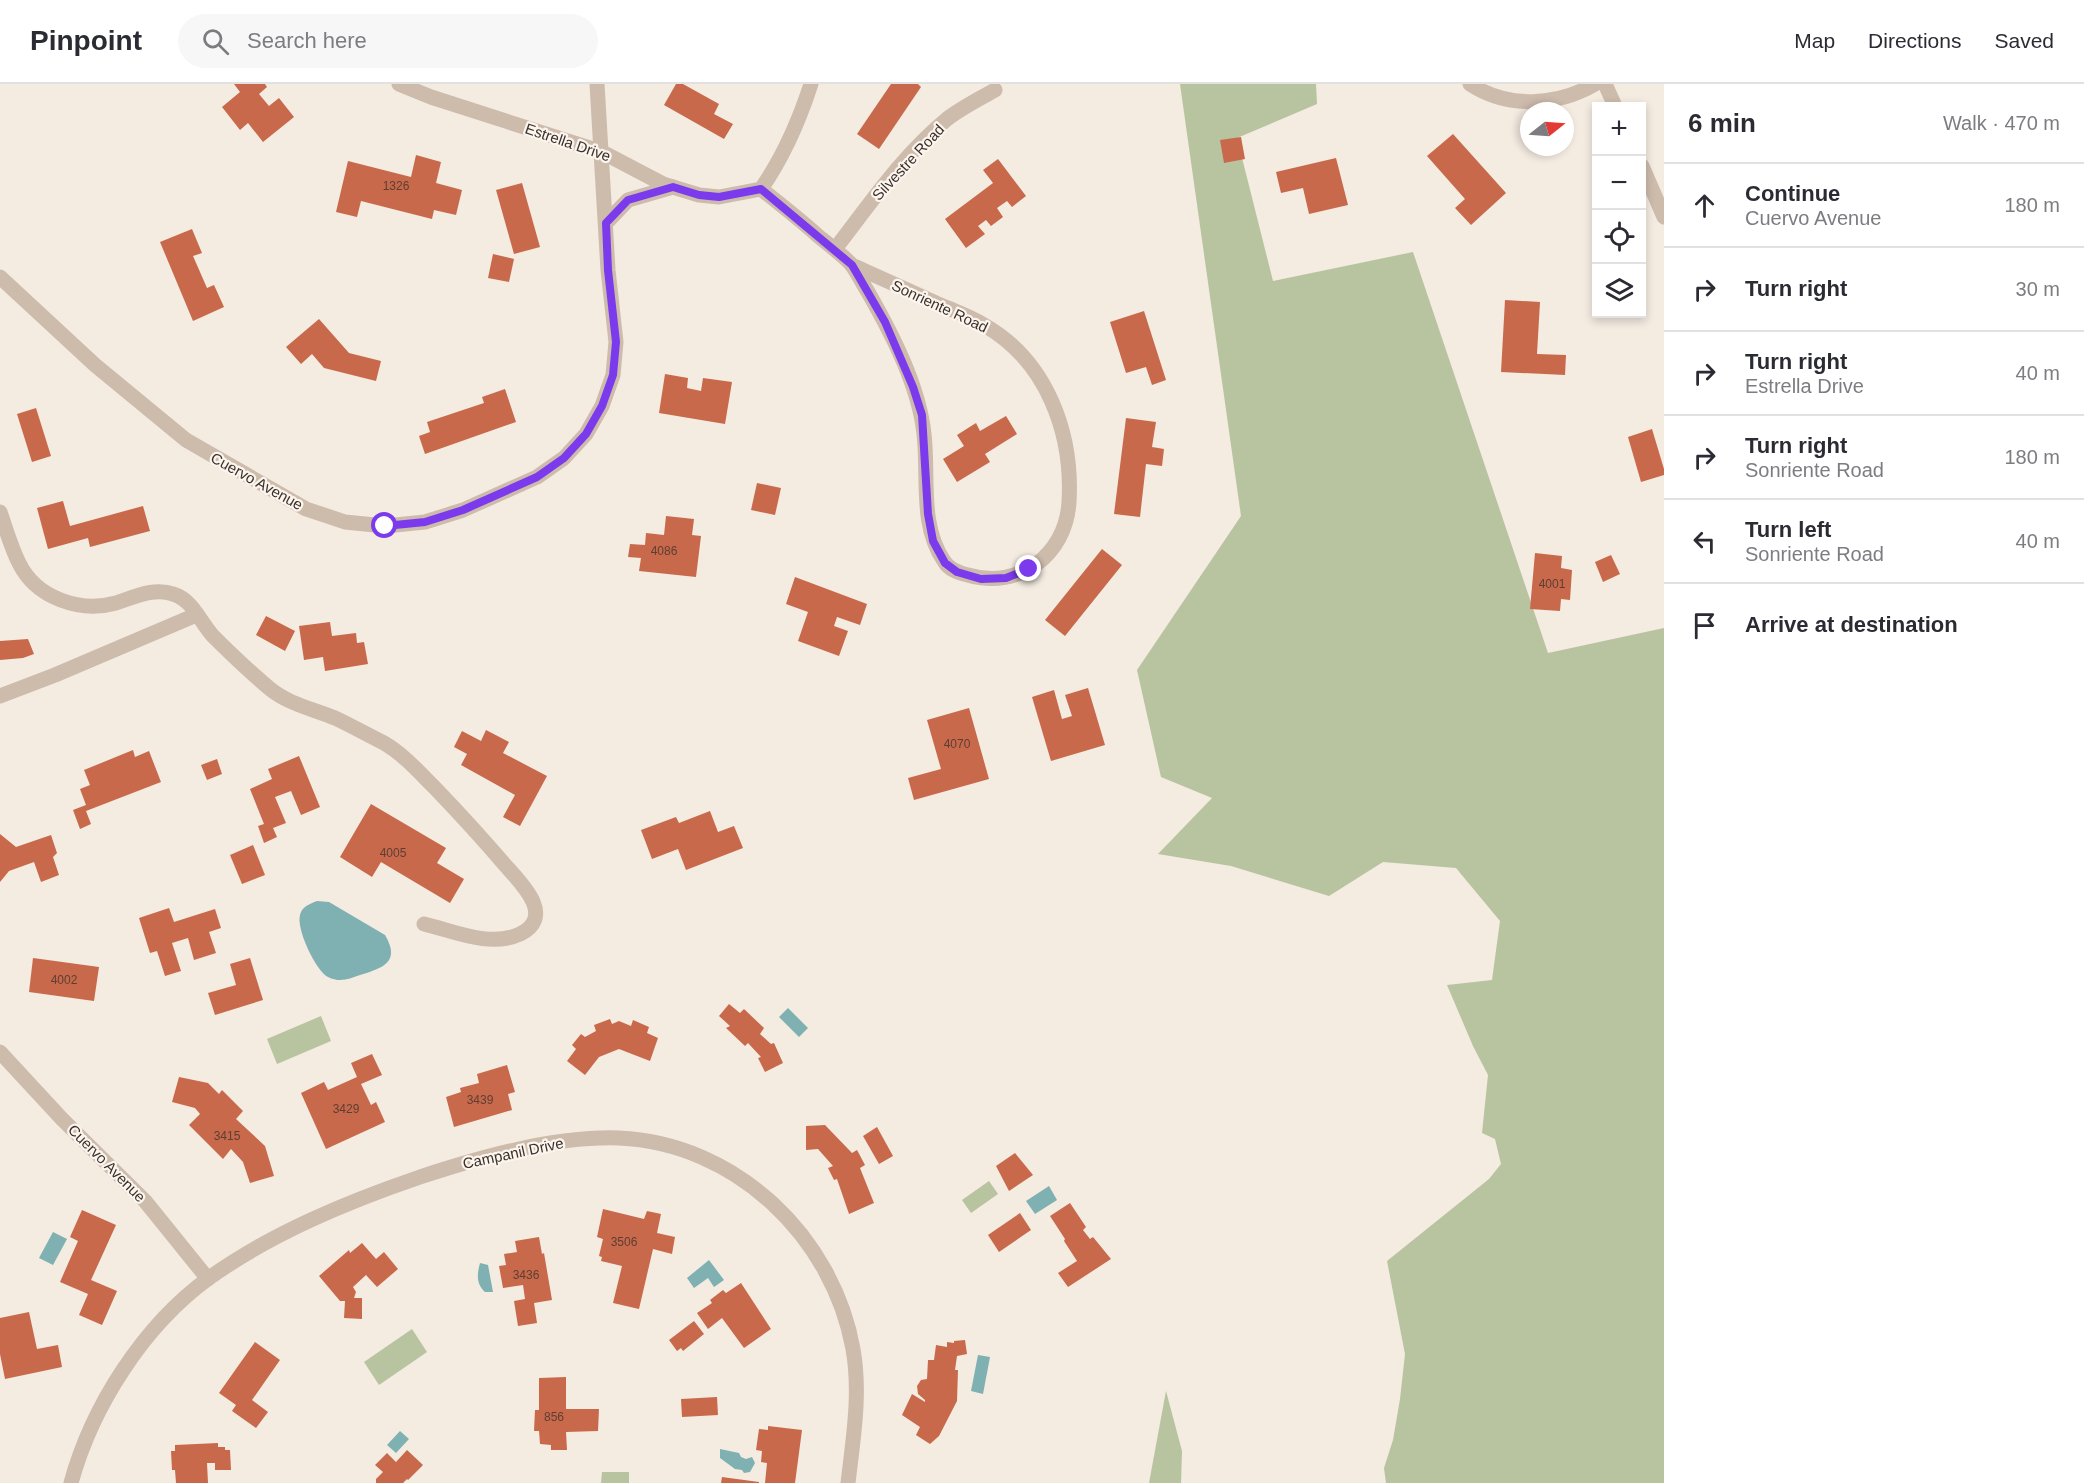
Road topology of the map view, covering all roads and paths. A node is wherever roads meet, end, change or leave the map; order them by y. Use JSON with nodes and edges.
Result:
{"nodes":[{"id":1,"x":399,"y":84,"type":"edge"},
{"id":2,"x":597,"y":84,"type":"edge"},
{"id":3,"x":811,"y":84,"type":"edge"},
{"id":4,"x":1470,"y":84,"type":"edge"},
{"id":5,"x":1595,"y":84,"type":"edge"},
{"id":6,"x":1605,"y":84,"type":"edge"},
{"id":7,"x":995,"y":90,"type":"dead end"},
{"id":8,"x":1613,"y":102,"type":"edge"},
{"id":9,"x":602,"y":152,"type":"junction"},
{"id":10,"x":1646,"y":177,"type":"edge"},
{"id":11,"x":673,"y":187,"type":"junction"},
{"id":12,"x":761,"y":189,"type":"junction"},
{"id":13,"x":1664,"y":217,"type":"edge"},
{"id":14,"x":606,"y":223,"type":"junction"},
{"id":15,"x":835,"y":249,"type":"junction"},
{"id":16,"x":852,"y":265,"type":"junction"},
{"id":17,"x":0,"y":277,"type":"edge"},
{"id":18,"x":0,"y":512,"type":"edge"},
{"id":19,"x":196,"y":615,"type":"junction"},
{"id":20,"x":0,"y":696,"type":"edge"},
{"id":21,"x":424,"y":924,"type":"dead end"},
{"id":22,"x":0,"y":1052,"type":"edge"},
{"id":23,"x":208,"y":1279,"type":"junction"},
{"id":24,"x":71,"y":1483,"type":"edge"},
{"id":25,"x":848,"y":1483,"type":"edge"}],
"edges":[{"from":1,"to":9,"type":"street","name":"Estrella Drive"},
{"from":2,"to":9,"type":"street","name":"Cuervo Avenue"},
{"from":3,"to":12,"type":"street"},
{"from":4,"to":5,"type":"street"},
{"from":6,"to":8,"type":"street"},
{"from":7,"to":15,"type":"street","name":"Silvestre Road"},
{"from":9,"to":11,"type":"street","name":"Estrella Drive"},
{"from":9,"to":14,"type":"street","name":"Cuervo Avenue"},
{"from":10,"to":13,"type":"street"},
{"from":11,"to":12,"type":"street","name":"Estrella Drive"},
{"from":11,"to":14,"type":"street"},
{"from":12,"to":15,"type":"street","name":"Sonriente Road"},
{"from":14,"to":17,"type":"street","name":"Cuervo Avenue"},
{"from":15,"to":16,"type":"street","name":"Sonriente Road"},
{"from":16,"to":16,"type":"street","name":"Sonriente Road"},
{"from":18,"to":19,"type":"street"},
{"from":19,"to":20,"type":"street"},
{"from":19,"to":21,"type":"street"},
{"from":22,"to":23,"type":"street","name":"Cuervo Avenue"},
{"from":23,"to":24,"type":"street","name":"Campanil Drive"},
{"from":23,"to":25,"type":"street","name":"Campanil Drive"}]}
